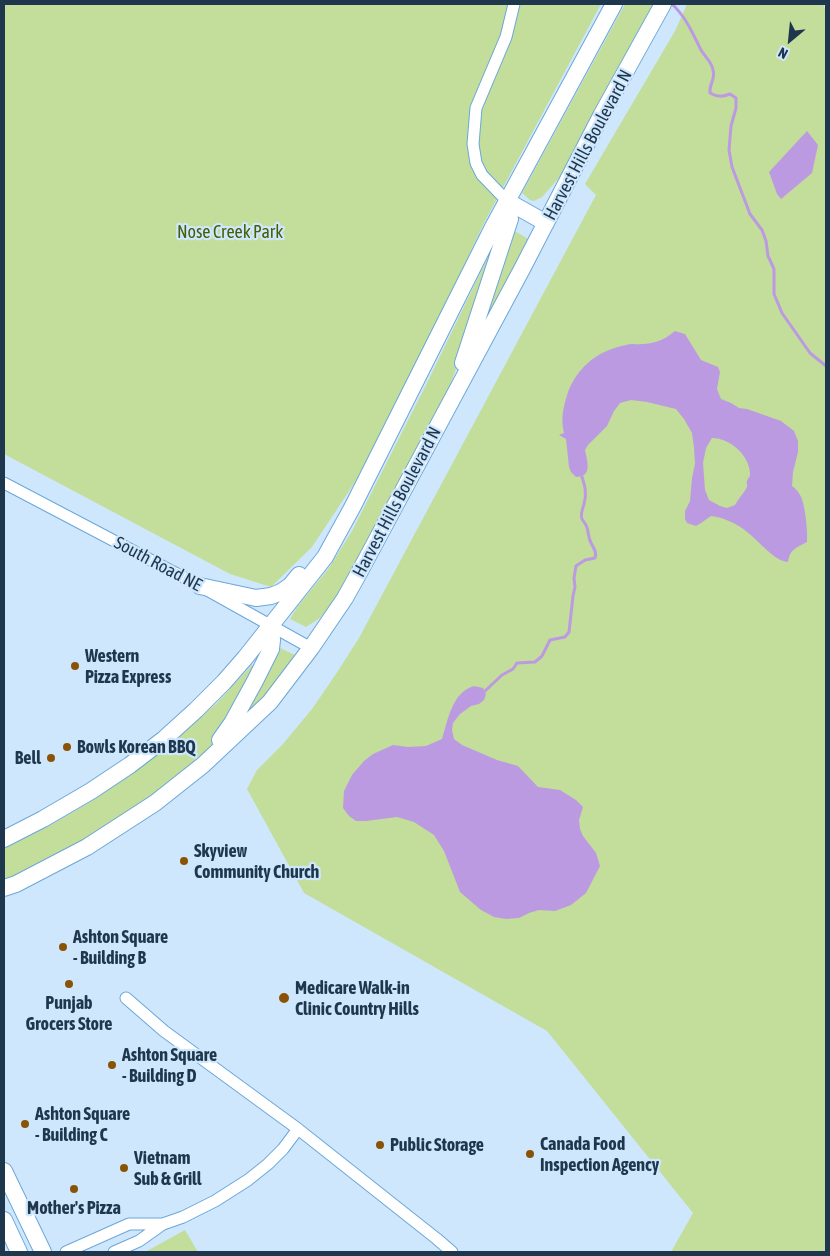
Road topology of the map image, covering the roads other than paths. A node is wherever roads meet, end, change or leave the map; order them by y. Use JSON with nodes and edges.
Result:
{"nodes":[{"id":1,"x":514,"y":4,"type":"edge"},
{"id":2,"x":663,"y":4,"type":"edge"},
{"id":3,"x":612,"y":8,"type":"edge"},
{"id":4,"x":507,"y":201,"type":"junction"},
{"id":5,"x":546,"y":223,"type":"junction"},
{"id":6,"x":447,"y":410,"type":"junction"},
{"id":7,"x":4,"y":483,"type":"edge"},
{"id":8,"x":350,"y":511,"type":"junction"},
{"id":9,"x":200,"y":586,"type":"junction"},
{"id":10,"x":271,"y":625,"type":"junction"},
{"id":11,"x":312,"y":648,"type":"junction"},
{"id":12,"x":203,"y":765,"type":"junction"},
{"id":13,"x":4,"y":839,"type":"edge"},
{"id":14,"x":4,"y":888,"type":"edge"},
{"id":15,"x":126,"y":998,"type":"dead end"},
{"id":16,"x":298,"y":1129,"type":"junction"},
{"id":17,"x":4,"y":1171,"type":"edge"},
{"id":18,"x":4,"y":1220,"type":"edge"},
{"id":19,"x":163,"y":1224,"type":"junction"},
{"id":20,"x":19,"y":1252,"type":"edge"},
{"id":21,"x":43,"y":1252,"type":"edge"},
{"id":22,"x":66,"y":1252,"type":"edge"},
{"id":23,"x":114,"y":1252,"type":"edge"},
{"id":24,"x":452,"y":1252,"type":"edge"}],
"edges":[{"from":1,"to":4,"type":"street"},
{"from":2,"to":5,"type":"main road","name":"Harvest Hills Boulevard N"},
{"from":3,"to":4,"type":"main road"},
{"from":4,"to":5,"type":"main road"},
{"from":4,"to":6,"type":"main road"},
{"from":4,"to":8,"type":"main road"},
{"from":5,"to":6,"type":"main road","name":"Harvest Hills Boulevard N"},
{"from":6,"to":11,"type":"main road","name":"Harvest Hills Boulevard N"},
{"from":7,"to":9,"type":"street","name":"South Road NE"},
{"from":8,"to":9,"type":"main road"},
{"from":8,"to":10,"type":"main road"},
{"from":9,"to":10,"type":"street","name":"South Road NE"},
{"from":10,"to":11,"type":"street","name":"South Road NE"},
{"from":10,"to":12,"type":"main road"},
{"from":10,"to":13,"type":"main road"},
{"from":11,"to":12,"type":"main road","name":"Harvest Hills Boulevard N"},
{"from":12,"to":14,"type":"main road","name":"Harvest Hills Boulevard N"},
{"from":15,"to":16,"type":"street"},
{"from":16,"to":19,"type":"street"},
{"from":16,"to":24,"type":"street"},
{"from":17,"to":21,"type":"main road"},
{"from":18,"to":20,"type":"main road"},
{"from":19,"to":22,"type":"street"},
{"from":19,"to":23,"type":"street"}]}
